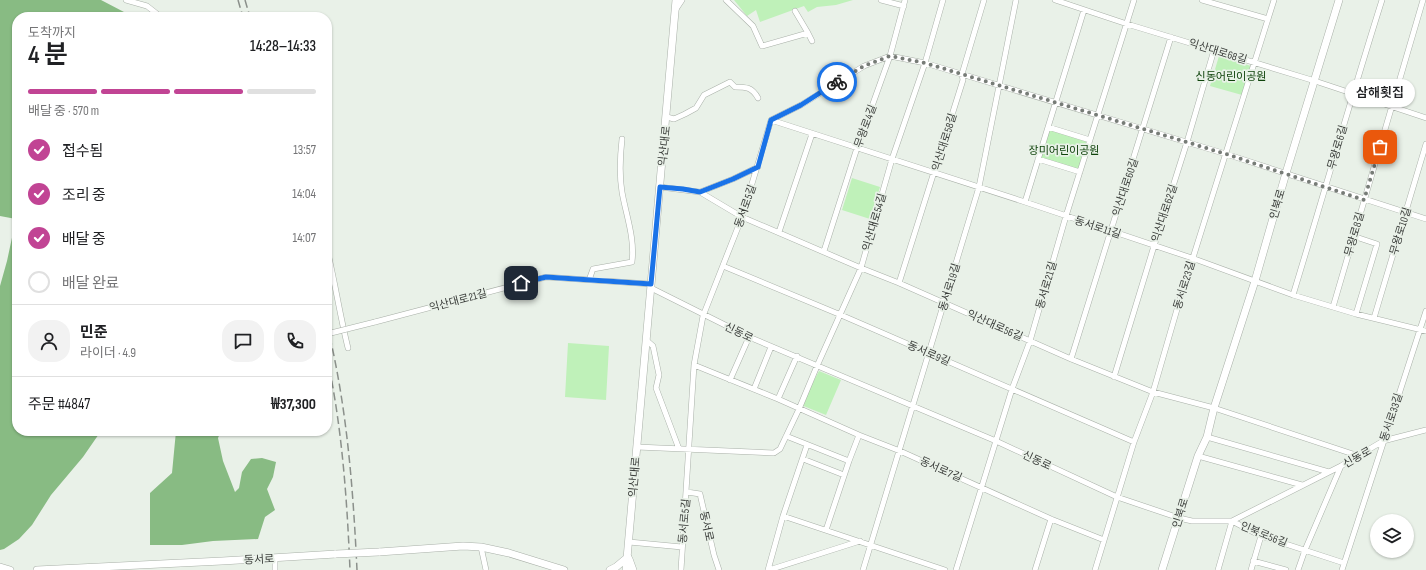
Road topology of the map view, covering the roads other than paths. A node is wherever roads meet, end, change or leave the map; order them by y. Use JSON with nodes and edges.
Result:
{"nodes":[{"id":1,"x":126,"y":0,"type":"edge"},
{"id":2,"x":676,"y":0,"type":"edge"},
{"id":3,"x":682,"y":0,"type":"edge"},
{"id":4,"x":726,"y":0,"type":"edge"},
{"id":5,"x":881,"y":0,"type":"edge"},
{"id":6,"x":943,"y":0,"type":"edge"},
{"id":7,"x":984,"y":0,"type":"edge"},
{"id":8,"x":1016,"y":0,"type":"edge"},
{"id":9,"x":1055,"y":0,"type":"edge"},
{"id":10,"x":1134,"y":0,"type":"edge"},
{"id":11,"x":1202,"y":0,"type":"edge"},
{"id":12,"x":1274,"y":0,"type":"edge"},
{"id":13,"x":1339,"y":0,"type":"edge"},
{"id":14,"x":1382,"y":0,"type":"edge"},
{"id":15,"x":1423,"y":0,"type":"edge"},
{"id":16,"x":904,"y":3,"type":"edge"},
{"id":17,"x":676,"y":10,"type":"junction"},
{"id":18,"x":1084,"y":10,"type":"junction"},
{"id":19,"x":795,"y":11,"type":"dead end"},
{"id":20,"x":155,"y":12,"type":"edge"},
{"id":21,"x":1268,"y":19,"type":"junction"},
{"id":22,"x":1127,"y":24,"type":"junction"},
{"id":23,"x":808,"y":33,"type":"junction"},
{"id":24,"x":1171,"y":37,"type":"junction"},
{"id":25,"x":812,"y":41,"type":"dead end"},
{"id":26,"x":1214,"y":50,"type":"junction"},
{"id":27,"x":890,"y":56,"type":"junction"},
{"id":28,"x":1255,"y":62,"type":"junction"},
{"id":29,"x":925,"y":63,"type":"junction"},
{"id":30,"x":962,"y":74,"type":"junction"},
{"id":31,"x":1315,"y":81,"type":"junction"},
{"id":32,"x":999,"y":85,"type":"junction"},
{"id":33,"x":1352,"y":95,"type":"junction"},
{"id":34,"x":758,"y":98,"type":"dead end"},
{"id":35,"x":1056,"y":102,"type":"junction"},
{"id":36,"x":1392,"y":107,"type":"junction"},
{"id":37,"x":1098,"y":114,"type":"junction"},
{"id":38,"x":667,"y":117,"type":"junction"},
{"id":39,"x":1426,"y":118,"type":"edge"},
{"id":40,"x":771,"y":120,"type":"junction"},
{"id":41,"x":1048,"y":127,"type":"junction"},
{"id":42,"x":1143,"y":129,"type":"junction"},
{"id":43,"x":812,"y":134,"type":"junction"},
{"id":44,"x":622,"y":139,"type":"dead end"},
{"id":45,"x":1090,"y":140,"type":"junction"},
{"id":46,"x":1188,"y":142,"type":"junction"},
{"id":47,"x":1426,"y":144,"type":"edge"},
{"id":48,"x":857,"y":148,"type":"junction"},
{"id":49,"x":1226,"y":154,"type":"junction"},
{"id":50,"x":892,"y":159,"type":"junction"},
{"id":51,"x":1038,"y":159,"type":"junction"},
{"id":52,"x":758,"y":167,"type":"junction"},
{"id":53,"x":1080,"y":172,"type":"junction"},
{"id":54,"x":934,"y":173,"type":"junction"},
{"id":55,"x":1286,"y":173,"type":"junction"},
{"id":56,"x":660,"y":187,"type":"junction"},
{"id":57,"x":979,"y":187,"type":"junction"},
{"id":58,"x":1326,"y":187,"type":"junction"},
{"id":59,"x":700,"y":192,"type":"junction"},
{"id":60,"x":1364,"y":200,"type":"junction"},
{"id":61,"x":1025,"y":202,"type":"junction"},
{"id":62,"x":1405,"y":213,"type":"junction"},
{"id":63,"x":1066,"y":216,"type":"junction"},
{"id":64,"x":742,"y":217,"type":"junction"},
{"id":65,"x":1426,"y":219,"type":"edge"},
{"id":66,"x":1110,"y":231,"type":"junction"},
{"id":67,"x":779,"y":232,"type":"junction"},
{"id":68,"x":1353,"y":236,"type":"junction"},
{"id":69,"x":1154,"y":246,"type":"junction"},
{"id":70,"x":824,"y":251,"type":"junction"},
{"id":71,"x":1192,"y":258,"type":"junction"},
{"id":72,"x":723,"y":266,"type":"junction"},
{"id":73,"x":861,"y":268,"type":"junction"},
{"id":74,"x":332,"y":272,"type":"edge"},
{"id":75,"x":589,"y":280,"type":"junction"},
{"id":76,"x":1256,"y":281,"type":"junction"},
{"id":77,"x":899,"y":283,"type":"junction"},
{"id":78,"x":651,"y":286,"type":"junction"},
{"id":79,"x":1293,"y":295,"type":"junction"},
{"id":80,"x":944,"y":303,"type":"junction"},
{"id":81,"x":1333,"y":307,"type":"junction"},
{"id":82,"x":1426,"y":311,"type":"edge"},
{"id":83,"x":1356,"y":314,"type":"junction"},
{"id":84,"x":704,"y":315,"type":"junction"},
{"id":85,"x":841,"y":315,"type":"junction"},
{"id":86,"x":1374,"y":318,"type":"junction"},
{"id":87,"x":1420,"y":329,"type":"junction"},
{"id":88,"x":1426,"y":331,"type":"edge"},
{"id":89,"x":332,"y":333,"type":"edge"},
{"id":90,"x":749,"y":337,"type":"junction"},
{"id":91,"x":646,"y":340,"type":"junction"},
{"id":92,"x":1030,"y":341,"type":"junction"},
{"id":93,"x":771,"y":347,"type":"junction"},
{"id":94,"x":348,"y":348,"type":"dead end"},
{"id":95,"x":929,"y":354,"type":"junction"},
{"id":96,"x":796,"y":356,"type":"junction"},
{"id":97,"x":1071,"y":359,"type":"junction"},
{"id":98,"x":694,"y":365,"type":"junction"},
{"id":99,"x":817,"y":366,"type":"junction"},
{"id":100,"x":1114,"y":377,"type":"junction"},
{"id":101,"x":730,"y":380,"type":"junction"},
{"id":102,"x":754,"y":389,"type":"junction"},
{"id":103,"x":1012,"y":389,"type":"junction"},
{"id":104,"x":1153,"y":392,"type":"junction"},
{"id":105,"x":778,"y":400,"type":"junction"},
{"id":106,"x":913,"y":407,"type":"junction"},
{"id":107,"x":1214,"y":408,"type":"junction"},
{"id":108,"x":800,"y":409,"type":"junction"},
{"id":109,"x":1426,"y":430,"type":"edge"},
{"id":110,"x":859,"y":435,"type":"junction"},
{"id":111,"x":786,"y":436,"type":"junction"},
{"id":112,"x":1207,"y":437,"type":"junction"},
{"id":113,"x":996,"y":441,"type":"junction"},
{"id":114,"x":1383,"y":441,"type":"junction"},
{"id":115,"x":1134,"y":442,"type":"junction"},
{"id":116,"x":807,"y":445,"type":"junction"},
{"id":117,"x":637,"y":447,"type":"junction"},
{"id":118,"x":679,"y":449,"type":"junction"},
{"id":119,"x":688,"y":450,"type":"junction"},
{"id":120,"x":900,"y":451,"type":"junction"},
{"id":121,"x":1198,"y":456,"type":"junction"},
{"id":122,"x":1359,"y":456,"type":"junction"},
{"id":123,"x":803,"y":459,"type":"junction"},
{"id":124,"x":849,"y":461,"type":"junction"},
{"id":125,"x":1341,"y":466,"type":"junction"},
{"id":126,"x":1329,"y":472,"type":"junction"},
{"id":127,"x":844,"y":475,"type":"junction"},
{"id":128,"x":1302,"y":485,"type":"junction"},
{"id":129,"x":982,"y":487,"type":"junction"},
{"id":130,"x":686,"y":492,"type":"junction"},
{"id":131,"x":1117,"y":497,"type":"junction"},
{"id":132,"x":783,"y":516,"type":"junction"},
{"id":133,"x":1179,"y":518,"type":"junction"},
{"id":134,"x":1051,"y":519,"type":"junction"},
{"id":135,"x":1232,"y":521,"type":"junction"},
{"id":136,"x":826,"y":530,"type":"junction"},
{"id":137,"x":1261,"y":536,"type":"junction"},
{"id":138,"x":1104,"y":540,"type":"junction"},
{"id":139,"x":860,"y":541,"type":"junction"},
{"id":140,"x":629,"y":542,"type":"junction"},
{"id":141,"x":871,"y":544,"type":"junction"},
{"id":142,"x":481,"y":547,"type":"junction"},
{"id":143,"x":682,"y":547,"type":"junction"},
{"id":144,"x":1305,"y":550,"type":"junction"},
{"id":145,"x":628,"y":556,"type":"junction"},
{"id":146,"x":275,"y":558,"type":"junction"},
{"id":147,"x":1253,"y":560,"type":"junction"},
{"id":148,"x":1344,"y":563,"type":"junction"},
{"id":149,"x":0,"y":567,"type":"edge"},
{"id":150,"x":10,"y":570,"type":"edge"},
{"id":151,"x":37,"y":570,"type":"edge"},
{"id":152,"x":275,"y":570,"type":"edge"},
{"id":153,"x":486,"y":570,"type":"edge"},
{"id":154,"x":564,"y":570,"type":"edge"},
{"id":155,"x":610,"y":570,"type":"edge"},
{"id":156,"x":626,"y":570,"type":"edge"},
{"id":157,"x":632,"y":570,"type":"edge"},
{"id":158,"x":681,"y":570,"type":"edge"},
{"id":159,"x":719,"y":570,"type":"edge"},
{"id":160,"x":769,"y":570,"type":"edge"},
{"id":161,"x":863,"y":570,"type":"edge"},
{"id":162,"x":945,"y":570,"type":"edge"},
{"id":163,"x":956,"y":570,"type":"edge"},
{"id":164,"x":1035,"y":570,"type":"edge"},
{"id":165,"x":1095,"y":570,"type":"edge"},
{"id":166,"x":1162,"y":570,"type":"edge"},
{"id":167,"x":1218,"y":570,"type":"edge"},
{"id":168,"x":1251,"y":570,"type":"edge"},
{"id":169,"x":1286,"y":570,"type":"edge"},
{"id":170,"x":1298,"y":570,"type":"edge"},
{"id":171,"x":1342,"y":570,"type":"edge"}],
"edges":[{"from":1,"to":20,"type":"street"},
{"from":2,"to":17,"type":"street","name":"익산대로"},
{"from":3,"to":17,"type":"street"},
{"from":4,"to":23,"type":"street"},
{"from":5,"to":16,"type":"street"},
{"from":6,"to":29,"type":"street","name":"익산대로54길"},
{"from":7,"to":30,"type":"street","name":"익산대로58길"},
{"from":8,"to":32,"type":"street","name":"동서로19길"},
{"from":9,"to":18,"type":"street","name":"익산대로68길"},
{"from":10,"to":22,"type":"street","name":"동서로21길"},
{"from":11,"to":21,"type":"street"},
{"from":12,"to":21,"type":"street","name":"동서로23길"},
{"from":13,"to":31,"type":"street","name":"인북로"},
{"from":14,"to":33,"type":"street","name":"무왕로6길"},
{"from":15,"to":36,"type":"street","name":"무왕로8길"},
{"from":16,"to":27,"type":"street","name":"무왕로4길"},
{"from":17,"to":38,"type":"street","name":"익산대로"},
{"from":18,"to":22,"type":"street","name":"익산대로68길"},
{"from":18,"to":35,"type":"street"},
{"from":19,"to":23,"type":"street"},
{"from":21,"to":28,"type":"street","name":"동서로23길"},
{"from":22,"to":24,"type":"street","name":"익산대로68길"},
{"from":22,"to":37,"type":"street","name":"동서로21길"},
{"from":23,"to":25,"type":"street"},
{"from":24,"to":26,"type":"street","name":"익산대로68길"},
{"from":24,"to":42,"type":"street","name":"익산대로60길"},
{"from":26,"to":28,"type":"street","name":"익산대로68길"},
{"from":26,"to":46,"type":"street","name":"익산대로62길"},
{"from":27,"to":29,"type":"street"},
{"from":27,"to":40,"type":"street"},
{"from":27,"to":48,"type":"street","name":"무왕로4길"},
{"from":28,"to":31,"type":"street","name":"익산대로68길"},
{"from":28,"to":49,"type":"street","name":"동서로23길"},
{"from":29,"to":30,"type":"street"},
{"from":29,"to":50,"type":"street","name":"익산대로54길"},
{"from":30,"to":32,"type":"street"},
{"from":30,"to":54,"type":"street","name":"익산대로58길"},
{"from":31,"to":33,"type":"street","name":"익산대로68길"},
{"from":31,"to":55,"type":"street","name":"인북로"},
{"from":32,"to":35,"type":"street"},
{"from":32,"to":57,"type":"street","name":"동서로19길"},
{"from":33,"to":36,"type":"street","name":"익산대로68길"},
{"from":33,"to":58,"type":"street","name":"무왕로6길"},
{"from":34,"to":38,"type":"street"},
{"from":35,"to":37,"type":"street"},
{"from":35,"to":41,"type":"street"},
{"from":36,"to":39,"type":"street","name":"익산대로68길"},
{"from":36,"to":60,"type":"street","name":"무왕로8길"},
{"from":37,"to":42,"type":"street"},
{"from":37,"to":45,"type":"street","name":"동서로21길"},
{"from":38,"to":56,"type":"street","name":"익산대로"},
{"from":40,"to":43,"type":"street","name":"동서로11길"},
{"from":40,"to":52,"type":"street","name":"동서로5길"},
{"from":41,"to":45,"type":"street"},
{"from":41,"to":51,"type":"street"},
{"from":42,"to":46,"type":"street"},
{"from":42,"to":66,"type":"street","name":"익산대로60길"},
{"from":43,"to":48,"type":"street","name":"동서로11길"},
{"from":43,"to":67,"type":"street"},
{"from":44,"to":75,"type":"street"},
{"from":45,"to":53,"type":"street","name":"동서로21길"},
{"from":46,"to":49,"type":"street"},
{"from":46,"to":69,"type":"street","name":"익산대로62길"},
{"from":47,"to":62,"type":"street","name":"무왕로10길"},
{"from":48,"to":50,"type":"street","name":"동서로11길"},
{"from":48,"to":70,"type":"street","name":"무왕로4길"},
{"from":49,"to":55,"type":"street"},
{"from":49,"to":71,"type":"street","name":"동서로23길"},
{"from":50,"to":54,"type":"street","name":"동서로11길"},
{"from":50,"to":73,"type":"street","name":"익산대로54길"},
{"from":51,"to":53,"type":"street"},
{"from":51,"to":61,"type":"street"},
{"from":52,"to":59,"type":"street"},
{"from":52,"to":64,"type":"street","name":"동서로5길"},
{"from":53,"to":63,"type":"street","name":"동서로21길"},
{"from":54,"to":57,"type":"street","name":"동서로11길"},
{"from":54,"to":77,"type":"street","name":"익산대로58길"},
{"from":55,"to":58,"type":"street"},
{"from":55,"to":76,"type":"street","name":"인북로"},
{"from":56,"to":59,"type":"street","name":"익산대로56길"},
{"from":56,"to":78,"type":"street","name":"익산대로"},
{"from":57,"to":61,"type":"street","name":"동서로11길"},
{"from":57,"to":80,"type":"street","name":"동서로19길"},
{"from":58,"to":60,"type":"street"},
{"from":58,"to":79,"type":"street","name":"무왕로6길"},
{"from":59,"to":64,"type":"street","name":"익산대로56길"},
{"from":60,"to":62,"type":"street"},
{"from":60,"to":68,"type":"street","name":"무왕로8길"},
{"from":61,"to":63,"type":"street","name":"동서로11길"},
{"from":62,"to":65,"type":"street"},
{"from":62,"to":86,"type":"street","name":"무왕로10길"},
{"from":63,"to":66,"type":"street","name":"동서로11길"},
{"from":63,"to":92,"type":"street","name":"동서로21길"},
{"from":64,"to":67,"type":"street","name":"익산대로56길"},
{"from":64,"to":72,"type":"street","name":"동서로5길"},
{"from":66,"to":69,"type":"street","name":"동서로11길"},
{"from":66,"to":97,"type":"street","name":"익산대로60길"},
{"from":67,"to":70,"type":"street","name":"익산대로56길"},
{"from":68,"to":81,"type":"street","name":"무왕로8길"},
{"from":68,"to":83,"type":"street"},
{"from":69,"to":71,"type":"street","name":"동서로11길"},
{"from":69,"to":100,"type":"street","name":"익산대로62길"},
{"from":70,"to":73,"type":"street","name":"익산대로56길"},
{"from":71,"to":76,"type":"street","name":"동서로11길"},
{"from":71,"to":104,"type":"street","name":"동서로23길"},
{"from":72,"to":84,"type":"street","name":"동서로5길"},
{"from":72,"to":85,"type":"street","name":"동서로9길"},
{"from":73,"to":77,"type":"street","name":"익산대로56길"},
{"from":73,"to":85,"type":"street","name":"익산대로54길"},
{"from":74,"to":94,"type":"street"},
{"from":75,"to":78,"type":"street","name":"익산대로21길"},
{"from":75,"to":89,"type":"street","name":"익산대로21길","bridge":true},
{"from":76,"to":79,"type":"street","name":"동서로11길"},
{"from":76,"to":107,"type":"street","name":"인북로"},
{"from":77,"to":80,"type":"street","name":"익산대로56길"},
{"from":78,"to":84,"type":"street","name":"신동로"},
{"from":78,"to":91,"type":"street","name":"익산대로"},
{"from":79,"to":81,"type":"street","name":"동서로11길"},
{"from":80,"to":92,"type":"street","name":"익산대로56길"},
{"from":80,"to":95,"type":"street","name":"동서로19길"},
{"from":81,"to":83,"type":"street","name":"동서로11길"},
{"from":82,"to":87,"type":"street","name":"동서로33길"},
{"from":83,"to":86,"type":"street","name":"동서로11길"},
{"from":84,"to":90,"type":"street","name":"신동로"},
{"from":84,"to":98,"type":"street","name":"동서로5길"},
{"from":85,"to":95,"type":"street","name":"동서로9길"},
{"from":85,"to":99,"type":"street","name":"익산대로54길"},
{"from":86,"to":87,"type":"street","name":"동서로11길"},
{"from":87,"to":88,"type":"street","name":"동서로11길"},
{"from":87,"to":114,"type":"street","name":"동서로33길"},
{"from":90,"to":93,"type":"street","name":"신동로"},
{"from":90,"to":101,"type":"street"},
{"from":91,"to":117,"type":"street","name":"익산대로"},
{"from":91,"to":118,"type":"street"},
{"from":92,"to":97,"type":"street","name":"익산대로56길"},
{"from":92,"to":103,"type":"street","name":"동서로21길"},
{"from":93,"to":96,"type":"street","name":"신동로"},
{"from":93,"to":102,"type":"street"},
{"from":95,"to":103,"type":"street","name":"동서로9길"},
{"from":95,"to":106,"type":"street","name":"동서로19길"},
{"from":96,"to":99,"type":"street","name":"신동로"},
{"from":96,"to":105,"type":"street"},
{"from":97,"to":100,"type":"street","name":"익산대로56길"},
{"from":98,"to":101,"type":"street","name":"동서로7길"},
{"from":98,"to":119,"type":"street","name":"동서로5길"},
{"from":99,"to":106,"type":"street","name":"신동로"},
{"from":99,"to":108,"type":"street","name":"익산대로54길"},
{"from":100,"to":104,"type":"street","name":"익산대로56길"},
{"from":101,"to":102,"type":"street","name":"동서로7길"},
{"from":102,"to":105,"type":"street","name":"동서로7길"},
{"from":103,"to":113,"type":"street","name":"동서로21길"},
{"from":103,"to":115,"type":"street","name":"동서로9길"},
{"from":104,"to":107,"type":"street","name":"익산대로56길"},
{"from":104,"to":115,"type":"street","name":"동서로23길"},
{"from":105,"to":108,"type":"street","name":"동서로7길"},
{"from":106,"to":113,"type":"street","name":"신동로"},
{"from":106,"to":120,"type":"street","name":"동서로19길"},
{"from":107,"to":112,"type":"street","name":"인북로"},
{"from":107,"to":122,"type":"street"},
{"from":108,"to":110,"type":"street","name":"동서로7길"},
{"from":108,"to":111,"type":"street","name":"익산대로54길"},
{"from":109,"to":114,"type":"street","name":"신동로"},
{"from":110,"to":120,"type":"street","name":"동서로7길"},
{"from":110,"to":124,"type":"street"},
{"from":111,"to":116,"type":"street"},
{"from":111,"to":119,"type":"street","name":"익산대로54길"},
{"from":112,"to":121,"type":"street","name":"인북로"},
{"from":112,"to":126,"type":"street"},
{"from":113,"to":129,"type":"street","name":"동서로21길"},
{"from":113,"to":131,"type":"street","name":"신동로"},
{"from":114,"to":122,"type":"street","name":"신동로"},
{"from":114,"to":148,"type":"street","name":"동서로33길"},
{"from":115,"to":131,"type":"street","name":"동서로23길"},
{"from":116,"to":123,"type":"street"},
{"from":116,"to":124,"type":"street"},
{"from":117,"to":118,"type":"street","name":"익산대로54길"},
{"from":117,"to":140,"type":"street","name":"익산대로"},
{"from":118,"to":119,"type":"street","name":"익산대로54길"},
{"from":119,"to":130,"type":"street","name":"동서로5길"},
{"from":120,"to":129,"type":"street","name":"동서로7길"},
{"from":120,"to":141,"type":"street","name":"동서로19길"},
{"from":121,"to":128,"type":"street"},
{"from":121,"to":133,"type":"street","name":"인북로"},
{"from":122,"to":125,"type":"street","name":"신동로"},
{"from":123,"to":127,"type":"street"},
{"from":123,"to":132,"type":"street"},
{"from":124,"to":127,"type":"street"},
{"from":125,"to":126,"type":"street","name":"신동로"},
{"from":125,"to":144,"type":"street"},
{"from":126,"to":128,"type":"street","name":"신동로"},
{"from":127,"to":136,"type":"street"},
{"from":128,"to":135,"type":"street","name":"신동로"},
{"from":129,"to":134,"type":"street","name":"동서로7길"},
{"from":129,"to":163,"type":"street","name":"동서로21길"},
{"from":130,"to":143,"type":"street","name":"동서로5길"},
{"from":130,"to":159,"type":"street","name":"동서로"},
{"from":131,"to":133,"type":"street","name":"신동로"},
{"from":131,"to":138,"type":"street","name":"동서로23길"},
{"from":132,"to":136,"type":"street"},
{"from":132,"to":160,"type":"street"},
{"from":133,"to":135,"type":"street","name":"신동로"},
{"from":133,"to":166,"type":"street","name":"인북로"},
{"from":134,"to":138,"type":"street","name":"동서로7길"},
{"from":134,"to":164,"type":"street"},
{"from":135,"to":137,"type":"street","name":"인북로56길"},
{"from":135,"to":167,"type":"street","name":"인북로56길"},
{"from":136,"to":139,"type":"street"},
{"from":137,"to":144,"type":"street","name":"인북로56길"},
{"from":137,"to":147,"type":"street"},
{"from":138,"to":165,"type":"street","name":"동서로23길"},
{"from":139,"to":141,"type":"street"},
{"from":139,"to":160,"type":"street"},
{"from":140,"to":143,"type":"street"},
{"from":140,"to":145,"type":"street","name":"익산대로"},
{"from":141,"to":161,"type":"street","name":"동서로19길"},
{"from":141,"to":162,"type":"street"},
{"from":142,"to":146,"type":"street","name":"동서로","bridge":true},
{"from":142,"to":153,"type":"street"},
{"from":142,"to":154,"type":"street"},
{"from":143,"to":158,"type":"street","name":"동서로5길"},
{"from":144,"to":148,"type":"street","name":"인북로56길"},
{"from":144,"to":170,"type":"street"},
{"from":145,"to":155,"type":"street"},
{"from":145,"to":156,"type":"street","name":"익산대로"},
{"from":145,"to":157,"type":"street"},
{"from":146,"to":151,"type":"street","name":"동서로"},
{"from":146,"to":152,"type":"street"},
{"from":147,"to":168,"type":"street"},
{"from":147,"to":169,"type":"street"},
{"from":148,"to":171,"type":"street","name":"동서로33길"},
{"from":149,"to":150,"type":"street"}]}
